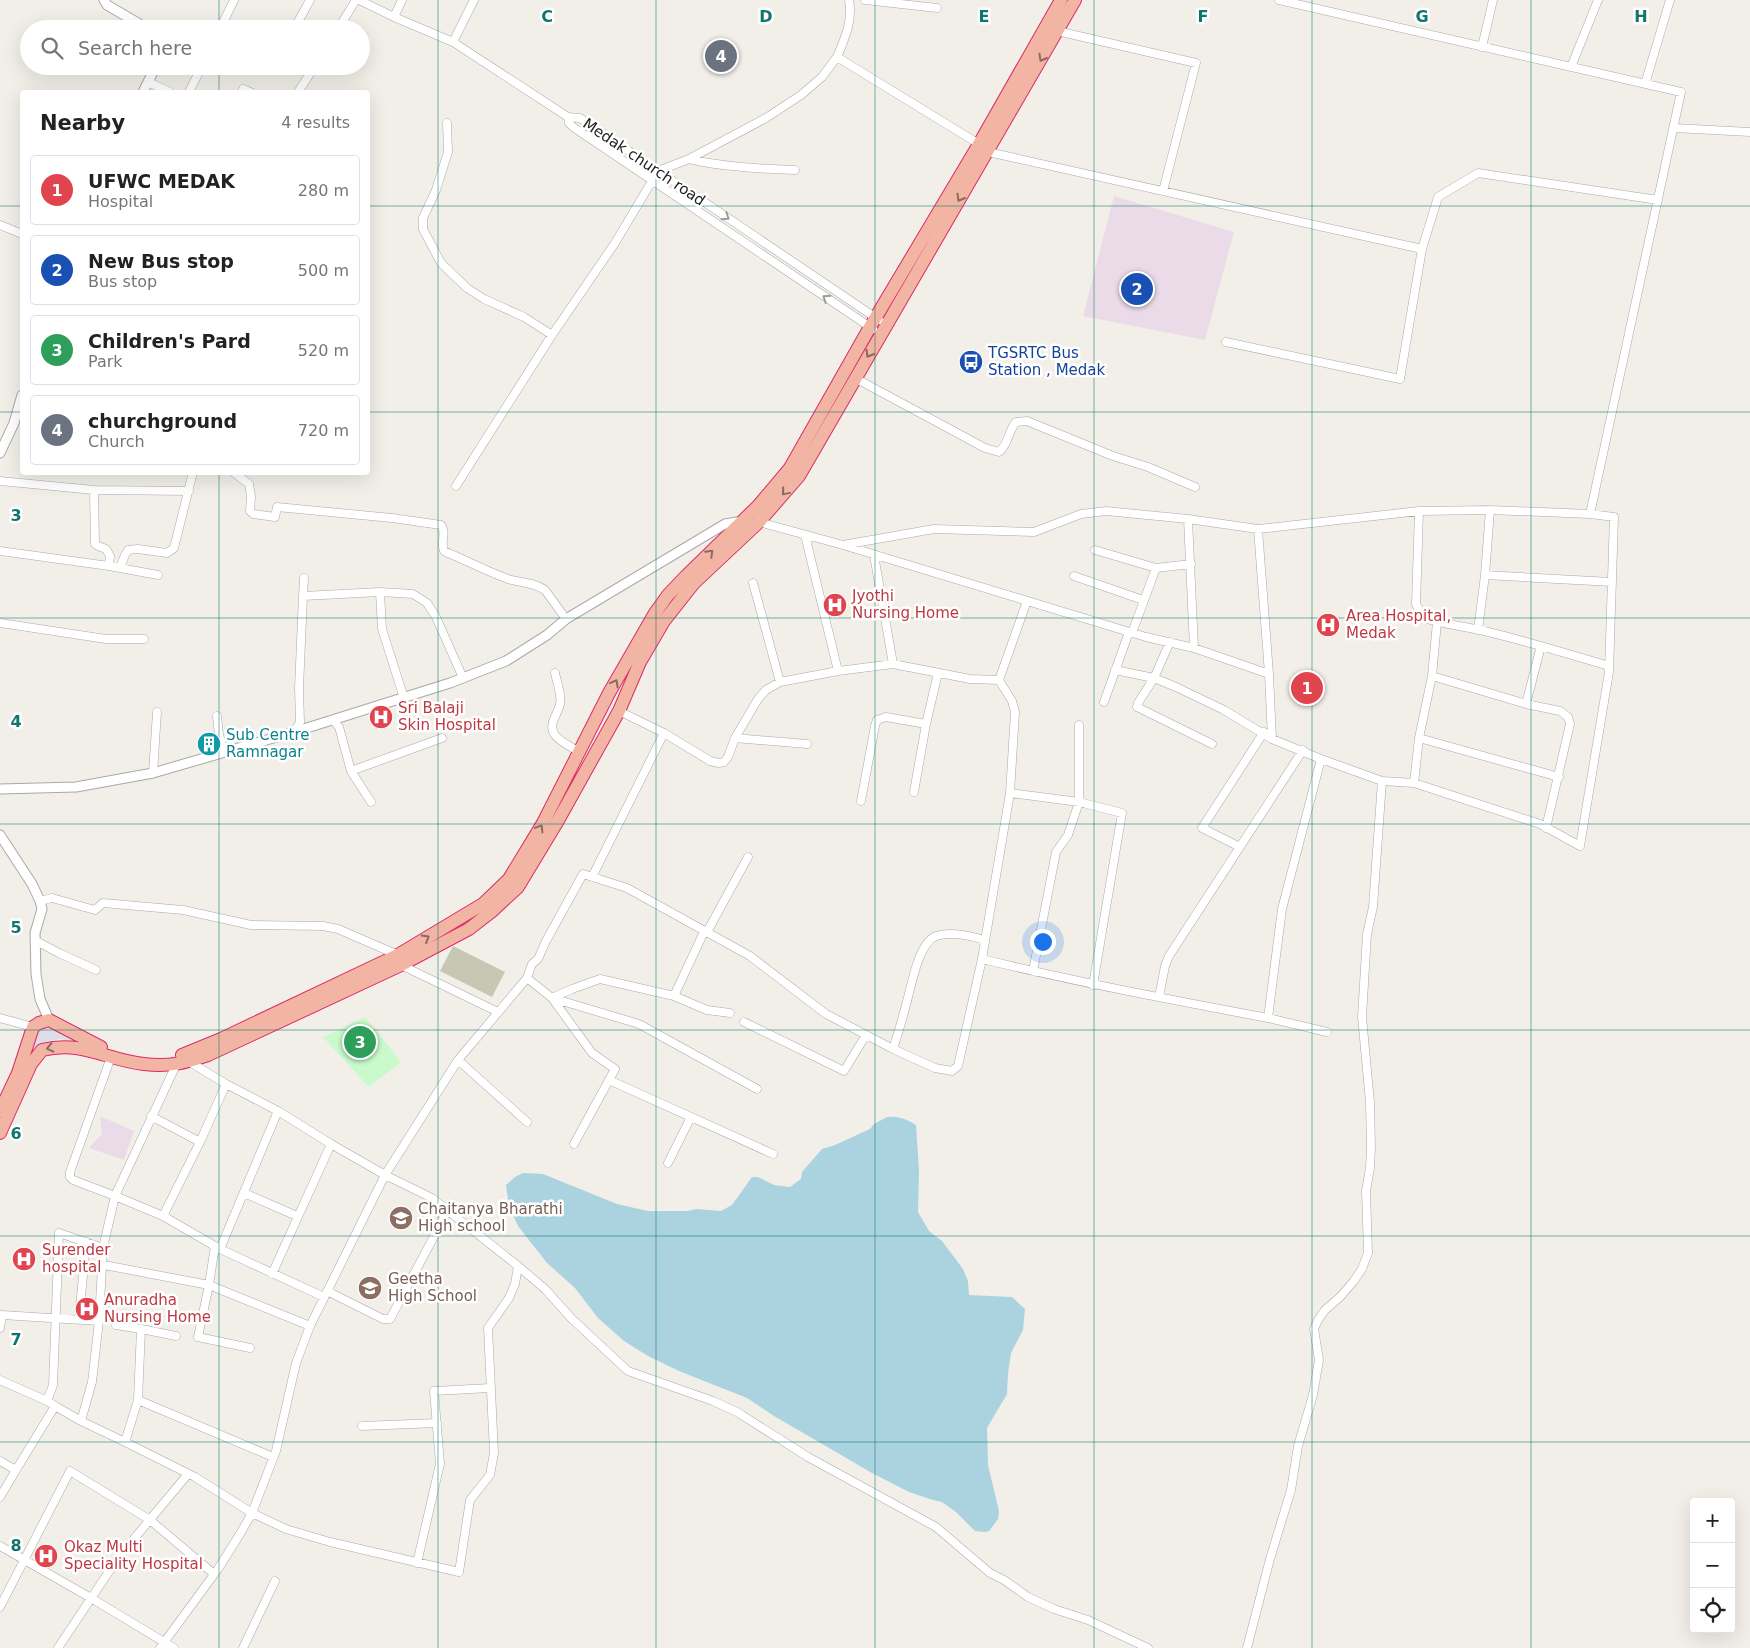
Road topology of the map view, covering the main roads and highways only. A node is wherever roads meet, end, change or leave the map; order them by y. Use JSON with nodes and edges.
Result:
{"nodes":[{"id":1,"x":1061,"y":0,"type":"edge"},
{"id":2,"x":1074,"y":0,"type":"edge"},
{"id":3,"x":983,"y":148,"type":"junction"},
{"id":4,"x":878,"y":326,"type":"junction"},
{"id":5,"x":400,"y":960,"type":"junction"},
{"id":6,"x":0,"y":1111,"type":"edge"},
{"id":7,"x":0,"y":1133,"type":"edge"}],
"edges":[{"from":1,"to":3,"type":"highway"},
{"from":2,"to":3,"type":"highway","one_way":true},
{"from":3,"to":4,"type":"highway"},
{"from":5,"to":4,"type":"highway","one_way":true},
{"from":4,"to":5,"type":"highway","one_way":true},
{"from":5,"to":6,"type":"highway"},
{"from":5,"to":7,"type":"highway","one_way":true}]}
